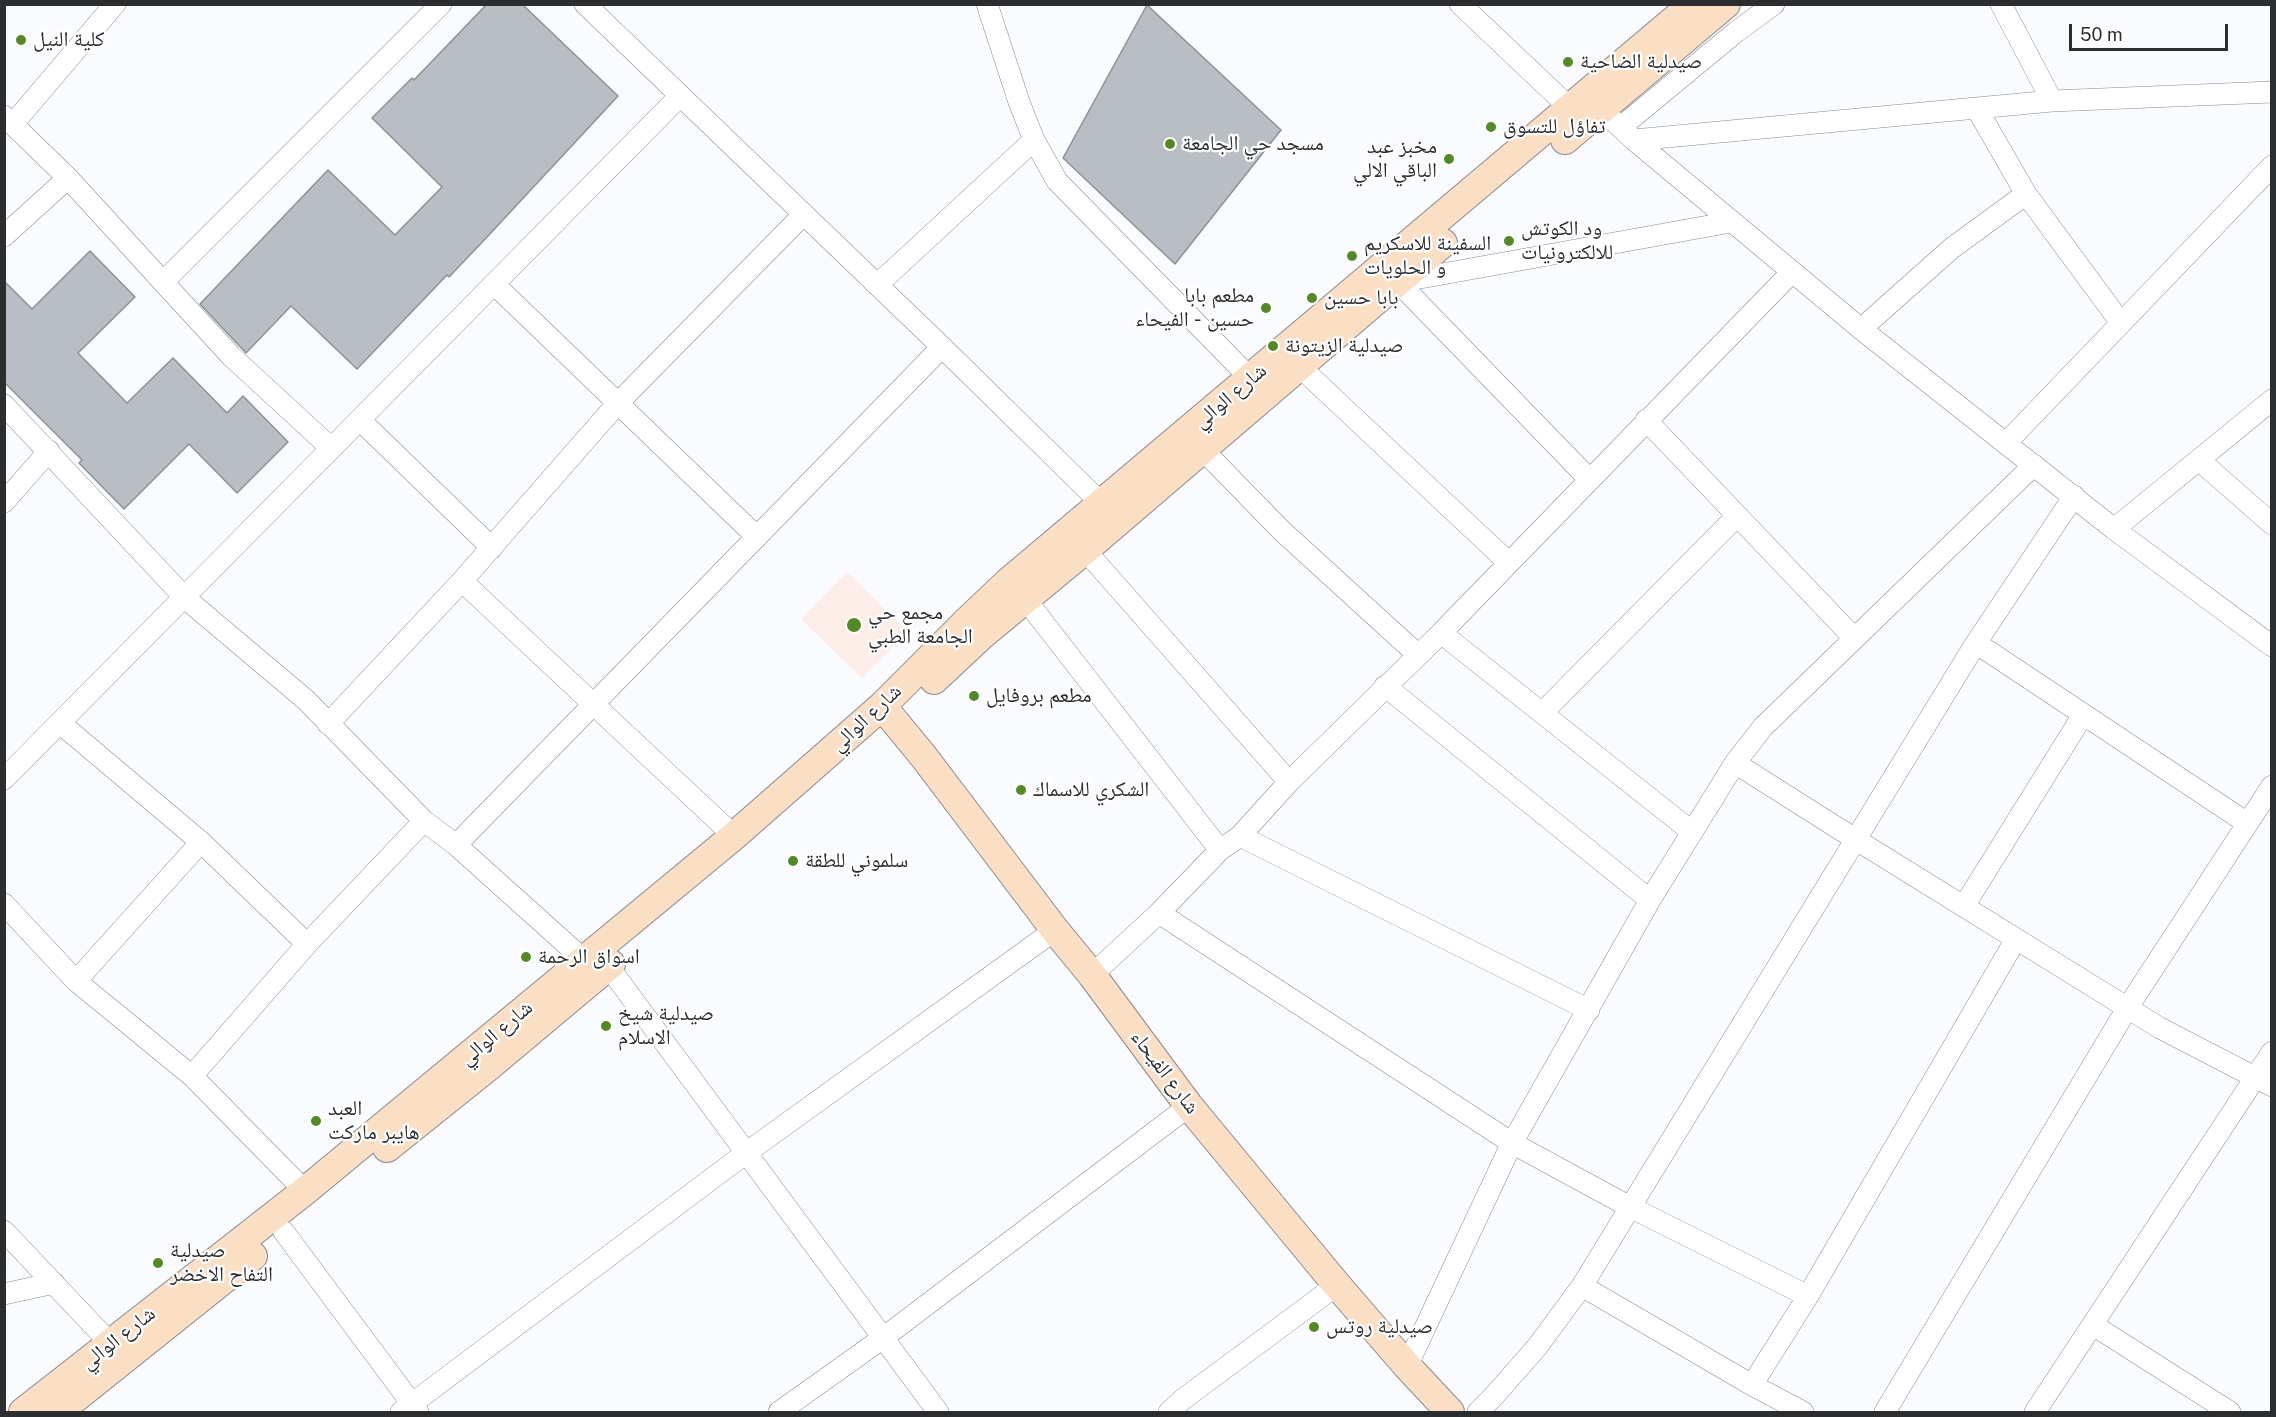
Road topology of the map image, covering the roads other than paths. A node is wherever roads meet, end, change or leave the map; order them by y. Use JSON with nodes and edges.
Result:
{"nodes":[{"id":1,"x":115,"y":4,"type":"edge"},
{"id":2,"x":441,"y":4,"type":"edge"},
{"id":3,"x":585,"y":4,"type":"edge"},
{"id":4,"x":987,"y":4,"type":"edge"},
{"id":5,"x":1693,"y":4,"type":"edge"},
{"id":6,"x":1725,"y":4,"type":"edge"},
{"id":7,"x":1774,"y":4,"type":"edge"},
{"id":8,"x":2004,"y":6,"type":"edge"},
{"id":9,"x":1473,"y":9,"type":"edge"},
{"id":10,"x":2271,"y":92,"type":"edge"},
{"id":11,"x":680,"y":96,"type":"junction"},
{"id":12,"x":2052,"y":101,"type":"junction"},
{"id":13,"x":1571,"y":109,"type":"junction"},
{"id":14,"x":1977,"y":110,"type":"junction"},
{"id":15,"x":9,"y":120,"type":"edge"},
{"id":16,"x":1619,"y":126,"type":"junction"},
{"id":17,"x":1034,"y":140,"type":"junction"},
{"id":18,"x":2271,"y":166,"type":"edge"},
{"id":19,"x":68,"y":178,"type":"junction"},
{"id":20,"x":2026,"y":194,"type":"junction"},
{"id":21,"x":803,"y":215,"type":"junction"},
{"id":22,"x":1731,"y":222,"type":"junction"},
{"id":23,"x":4,"y":236,"type":"edge"},
{"id":24,"x":1792,"y":272,"type":"junction"},
{"id":25,"x":163,"y":282,"type":"junction"},
{"id":26,"x":1398,"y":282,"type":"junction"},
{"id":27,"x":494,"y":284,"type":"junction"},
{"id":28,"x":877,"y":285,"type":"junction"},
{"id":29,"x":2121,"y":323,"type":"junction"},
{"id":30,"x":1861,"y":329,"type":"junction"},
{"id":31,"x":942,"y":347,"type":"junction"},
{"id":32,"x":1299,"y":366,"type":"junction"},
{"id":33,"x":1251,"y":379,"type":"junction"},
{"id":34,"x":2271,"y":400,"type":"edge"},
{"id":35,"x":617,"y":404,"type":"junction"},
{"id":36,"x":4,"y":405,"type":"edge"},
{"id":37,"x":360,"y":420,"type":"junction"},
{"id":38,"x":1646,"y":420,"type":"junction"},
{"id":39,"x":2006,"y":442,"type":"junction"},
{"id":40,"x":331,"y":448,"type":"junction"},
{"id":41,"x":1202,"y":449,"type":"junction"},
{"id":42,"x":49,"y":451,"type":"junction"},
{"id":43,"x":2199,"y":460,"type":"junction"},
{"id":44,"x":2034,"y":465,"type":"junction"},
{"id":45,"x":1589,"y":479,"type":"junction"},
{"id":46,"x":2074,"y":496,"type":"junction"},
{"id":47,"x":4,"y":502,"type":"edge"},
{"id":48,"x":1102,"y":504,"type":"junction"},
{"id":49,"x":1737,"y":516,"type":"junction"},
{"id":50,"x":2271,"y":524,"type":"edge"},
{"id":51,"x":2114,"y":529,"type":"junction"},
{"id":52,"x":757,"y":537,"type":"junction"},
{"id":53,"x":492,"y":548,"type":"junction"},
{"id":54,"x":1085,"y":550,"type":"junction"},
{"id":55,"x":1509,"y":563,"type":"junction"},
{"id":56,"x":462,"y":581,"type":"junction"},
{"id":57,"x":185,"y":598,"type":"junction"},
{"id":58,"x":1026,"y":600,"type":"junction"},
{"id":59,"x":1441,"y":633,"type":"junction"},
{"id":60,"x":1854,"y":638,"type":"junction"},
{"id":61,"x":1976,"y":643,"type":"junction"},
{"id":62,"x":2271,"y":646,"type":"edge"},
{"id":63,"x":1418,"y":655,"type":"junction"},
{"id":64,"x":1385,"y":686,"type":"junction"},
{"id":65,"x":595,"y":705,"type":"junction"},
{"id":66,"x":1542,"y":712,"type":"junction"},
{"id":67,"x":888,"y":713,"type":"junction"},
{"id":68,"x":2083,"y":716,"type":"junction"},
{"id":69,"x":60,"y":723,"type":"junction"},
{"id":70,"x":328,"y":724,"type":"junction"},
{"id":71,"x":1735,"y":763,"type":"junction"},
{"id":72,"x":4,"y":779,"type":"edge"},
{"id":73,"x":1289,"y":782,"type":"junction"},
{"id":74,"x":2271,"y":786,"type":"edge"},
{"id":75,"x":424,"y":820,"type":"junction"},
{"id":76,"x":2247,"y":823,"type":"junction"},
{"id":77,"x":1691,"y":831,"type":"junction"},
{"id":78,"x":734,"y":836,"type":"junction"},
{"id":79,"x":1240,"y":836,"type":"junction"},
{"id":80,"x":1855,"y":839,"type":"junction"},
{"id":81,"x":201,"y":842,"type":"junction"},
{"id":82,"x":456,"y":845,"type":"junction"},
{"id":83,"x":1220,"y":850,"type":"junction"},
{"id":84,"x":1650,"y":900,"type":"junction"},
{"id":85,"x":4,"y":904,"type":"edge"},
{"id":86,"x":1964,"y":906,"type":"junction"},
{"id":87,"x":1159,"y":914,"type":"junction"},
{"id":88,"x":1055,"y":930,"type":"junction"},
{"id":89,"x":2016,"y":939,"type":"junction"},
{"id":90,"x":307,"y":944,"type":"junction"},
{"id":91,"x":596,"y":963,"type":"junction"},
{"id":92,"x":1092,"y":975,"type":"junction"},
{"id":93,"x":76,"y":981,"type":"junction"},
{"id":94,"x":2128,"y":1007,"type":"junction"},
{"id":95,"x":1589,"y":1010,"type":"junction"},
{"id":96,"x":2271,"y":1052,"type":"edge"},
{"id":97,"x":192,"y":1076,"type":"junction"},
{"id":98,"x":2264,"y":1082,"type":"edge"},
{"id":99,"x":1190,"y":1106,"type":"junction"},
{"id":100,"x":1512,"y":1143,"type":"junction"},
{"id":101,"x":746,"y":1153,"type":"junction"},
{"id":102,"x":305,"y":1191,"type":"junction"},
{"id":103,"x":1630,"y":1207,"type":"junction"},
{"id":104,"x":4,"y":1231,"type":"edge"},
{"id":105,"x":284,"y":1232,"type":"junction"},
{"id":106,"x":54,"y":1283,"type":"junction"},
{"id":107,"x":1337,"y":1285,"type":"junction"},
{"id":108,"x":1582,"y":1286,"type":"junction"},
{"id":109,"x":4,"y":1294,"type":"edge"},
{"id":110,"x":1808,"y":1296,"type":"junction"},
{"id":111,"x":2093,"y":1325,"type":"junction"},
{"id":112,"x":883,"y":1338,"type":"junction"},
{"id":113,"x":110,"y":1343,"type":"junction"},
{"id":114,"x":1407,"y":1366,"type":"junction"},
{"id":115,"x":1752,"y":1385,"type":"junction"},
{"id":116,"x":410,"y":1410,"type":"edge"},
{"id":117,"x":23,"y":1413,"type":"edge"},
{"id":118,"x":58,"y":1413,"type":"edge"},
{"id":119,"x":779,"y":1413,"type":"edge"},
{"id":120,"x":938,"y":1413,"type":"edge"},
{"id":121,"x":1169,"y":1413,"type":"edge"},
{"id":122,"x":1450,"y":1413,"type":"edge"},
{"id":123,"x":1478,"y":1413,"type":"edge"},
{"id":124,"x":1803,"y":1413,"type":"edge"},
{"id":125,"x":1885,"y":1413,"type":"edge"},
{"id":126,"x":2035,"y":1413,"type":"edge"},
{"id":127,"x":2230,"y":1413,"type":"edge"}],
"edges":[{"from":1,"to":15,"type":"street"},
{"from":2,"to":25,"type":"street"},
{"from":3,"to":11,"type":"street"},
{"from":4,"to":17,"type":"street"},
{"from":5,"to":13,"type":"street","name":"شارع الوالي"},
{"from":6,"to":16,"type":"street","name":"شارع الوالي"},
{"from":7,"to":16,"type":"street"},
{"from":8,"to":12,"type":"street"},
{"from":9,"to":13,"type":"street"},
{"from":10,"to":12,"type":"street"},
{"from":11,"to":21,"type":"street"},
{"from":11,"to":27,"type":"street"},
{"from":12,"to":14,"type":"street"},
{"from":13,"to":33,"type":"street","name":"شارع الوالي"},
{"from":14,"to":16,"type":"street"},
{"from":14,"to":20,"type":"street"},
{"from":15,"to":19,"type":"street"},
{"from":16,"to":22,"type":"street"},
{"from":16,"to":26,"type":"street","name":"شارع الوالي"},
{"from":17,"to":28,"type":"street"},
{"from":17,"to":33,"type":"street"},
{"from":18,"to":29,"type":"street"},
{"from":19,"to":23,"type":"street"},
{"from":19,"to":25,"type":"street"},
{"from":20,"to":29,"type":"street"},
{"from":20,"to":30,"type":"street"},
{"from":21,"to":28,"type":"street"},
{"from":21,"to":35,"type":"street"},
{"from":22,"to":24,"type":"street"},
{"from":22,"to":26,"type":"street"},
{"from":24,"to":30,"type":"street"},
{"from":24,"to":38,"type":"street"},
{"from":25,"to":40,"type":"street"},
{"from":26,"to":32,"type":"street","name":"شارع الوالي"},
{"from":26,"to":45,"type":"street"},
{"from":27,"to":35,"type":"street"},
{"from":27,"to":37,"type":"street"},
{"from":28,"to":31,"type":"street"},
{"from":29,"to":39,"type":"street"},
{"from":30,"to":39,"type":"street"},
{"from":31,"to":48,"type":"street"},
{"from":31,"to":52,"type":"street"},
{"from":32,"to":41,"type":"street","name":"شارع الوالي"},
{"from":32,"to":55,"type":"street"},
{"from":33,"to":48,"type":"street","name":"شارع الوالي"},
{"from":34,"to":43,"type":"street"},
{"from":35,"to":52,"type":"street"},
{"from":35,"to":53,"type":"street"},
{"from":36,"to":42,"type":"street"},
{"from":37,"to":40,"type":"street"},
{"from":37,"to":53,"type":"street"},
{"from":38,"to":45,"type":"street"},
{"from":38,"to":49,"type":"street"},
{"from":39,"to":44,"type":"street"},
{"from":40,"to":57,"type":"street"},
{"from":41,"to":54,"type":"street","name":"شارع الوالي"},
{"from":41,"to":63,"type":"street"},
{"from":42,"to":47,"type":"street"},
{"from":42,"to":57,"type":"street"},
{"from":43,"to":50,"type":"street"},
{"from":43,"to":51,"type":"street"},
{"from":44,"to":46,"type":"street"},
{"from":44,"to":60,"type":"street"},
{"from":45,"to":55,"type":"street"},
{"from":46,"to":51,"type":"street"},
{"from":46,"to":61,"type":"street"},
{"from":48,"to":67,"type":"street","name":"شارع الوالي"},
{"from":49,"to":60,"type":"street"},
{"from":49,"to":66,"type":"street"},
{"from":51,"to":62,"type":"street"},
{"from":52,"to":65,"type":"street"},
{"from":53,"to":56,"type":"street"},
{"from":54,"to":58,"type":"street","name":"شارع الوالي"},
{"from":54,"to":73,"type":"street"},
{"from":55,"to":59,"type":"street"},
{"from":56,"to":65,"type":"street"},
{"from":56,"to":70,"type":"street"},
{"from":57,"to":69,"type":"street"},
{"from":57,"to":70,"type":"street"},
{"from":58,"to":67,"type":"street","name":"شارع الوالي"},
{"from":58,"to":83,"type":"street"},
{"from":59,"to":63,"type":"street"},
{"from":59,"to":66,"type":"street"},
{"from":60,"to":71,"type":"street"},
{"from":61,"to":68,"type":"street"},
{"from":61,"to":80,"type":"street"},
{"from":63,"to":64,"type":"street"},
{"from":64,"to":73,"type":"street"},
{"from":64,"to":84,"type":"street"},
{"from":65,"to":78,"type":"street"},
{"from":65,"to":82,"type":"street"},
{"from":66,"to":77,"type":"street"},
{"from":67,"to":78,"type":"street","name":"شارع الوالي"},
{"from":67,"to":88,"type":"street","name":"شارع الفيحاء"},
{"from":67,"to":91,"type":"street","name":"شارع الوالي"},
{"from":68,"to":76,"type":"street"},
{"from":68,"to":86,"type":"street"},
{"from":69,"to":72,"type":"street"},
{"from":69,"to":81,"type":"street"},
{"from":70,"to":75,"type":"street"},
{"from":71,"to":77,"type":"street"},
{"from":71,"to":80,"type":"street"},
{"from":73,"to":79,"type":"street"},
{"from":74,"to":76,"type":"street"},
{"from":75,"to":82,"type":"street"},
{"from":75,"to":90,"type":"street"},
{"from":76,"to":94,"type":"street"},
{"from":77,"to":84,"type":"street"},
{"from":78,"to":91,"type":"street","name":"شارع الوالي"},
{"from":79,"to":83,"type":"street"},
{"from":79,"to":95,"type":"street"},
{"from":80,"to":86,"type":"street"},
{"from":80,"to":103,"type":"street"},
{"from":81,"to":90,"type":"street"},
{"from":81,"to":93,"type":"street"},
{"from":82,"to":91,"type":"street"},
{"from":83,"to":87,"type":"street"},
{"from":84,"to":95,"type":"street"},
{"from":85,"to":93,"type":"street"},
{"from":86,"to":89,"type":"street"},
{"from":87,"to":92,"type":"street"},
{"from":87,"to":100,"type":"street"},
{"from":88,"to":92,"type":"street","name":"شارع الفيحاء"},
{"from":88,"to":101,"type":"street"},
{"from":89,"to":94,"type":"street"},
{"from":89,"to":110,"type":"street"},
{"from":90,"to":97,"type":"street"},
{"from":91,"to":101,"type":"street"},
{"from":91,"to":102,"type":"street","name":"شارع الوالي"},
{"from":91,"to":105,"type":"street","name":"شارع الوالي"},
{"from":92,"to":99,"type":"street","name":"شارع الفيحاء"},
{"from":93,"to":97,"type":"street"},
{"from":94,"to":98,"type":"street"},
{"from":94,"to":125,"type":"street"},
{"from":95,"to":100,"type":"street"},
{"from":96,"to":98,"type":"street"},
{"from":97,"to":102,"type":"street"},
{"from":98,"to":111,"type":"street"},
{"from":99,"to":107,"type":"street","name":"شارع الفيحاء"},
{"from":99,"to":112,"type":"street"},
{"from":100,"to":103,"type":"street"},
{"from":100,"to":114,"type":"street"},
{"from":101,"to":112,"type":"street"},
{"from":101,"to":116,"type":"street"},
{"from":102,"to":113,"type":"street","name":"شارع الوالي"},
{"from":103,"to":108,"type":"street"},
{"from":103,"to":110,"type":"street"},
{"from":104,"to":106,"type":"street"},
{"from":105,"to":116,"type":"street"},
{"from":105,"to":118,"type":"street","name":"شارع الوالي"},
{"from":106,"to":109,"type":"street"},
{"from":106,"to":113,"type":"street"},
{"from":107,"to":114,"type":"street","name":"شارع الفيحاء"},
{"from":107,"to":121,"type":"street"},
{"from":108,"to":115,"type":"street"},
{"from":108,"to":123,"type":"street"},
{"from":110,"to":115,"type":"street"},
{"from":111,"to":126,"type":"street"},
{"from":111,"to":127,"type":"street"},
{"from":112,"to":119,"type":"street"},
{"from":112,"to":120,"type":"street"},
{"from":113,"to":117,"type":"street","name":"شارع الوالي"},
{"from":114,"to":122,"type":"street","name":"شارع الفيحاء"},
{"from":115,"to":124,"type":"street"}]}
